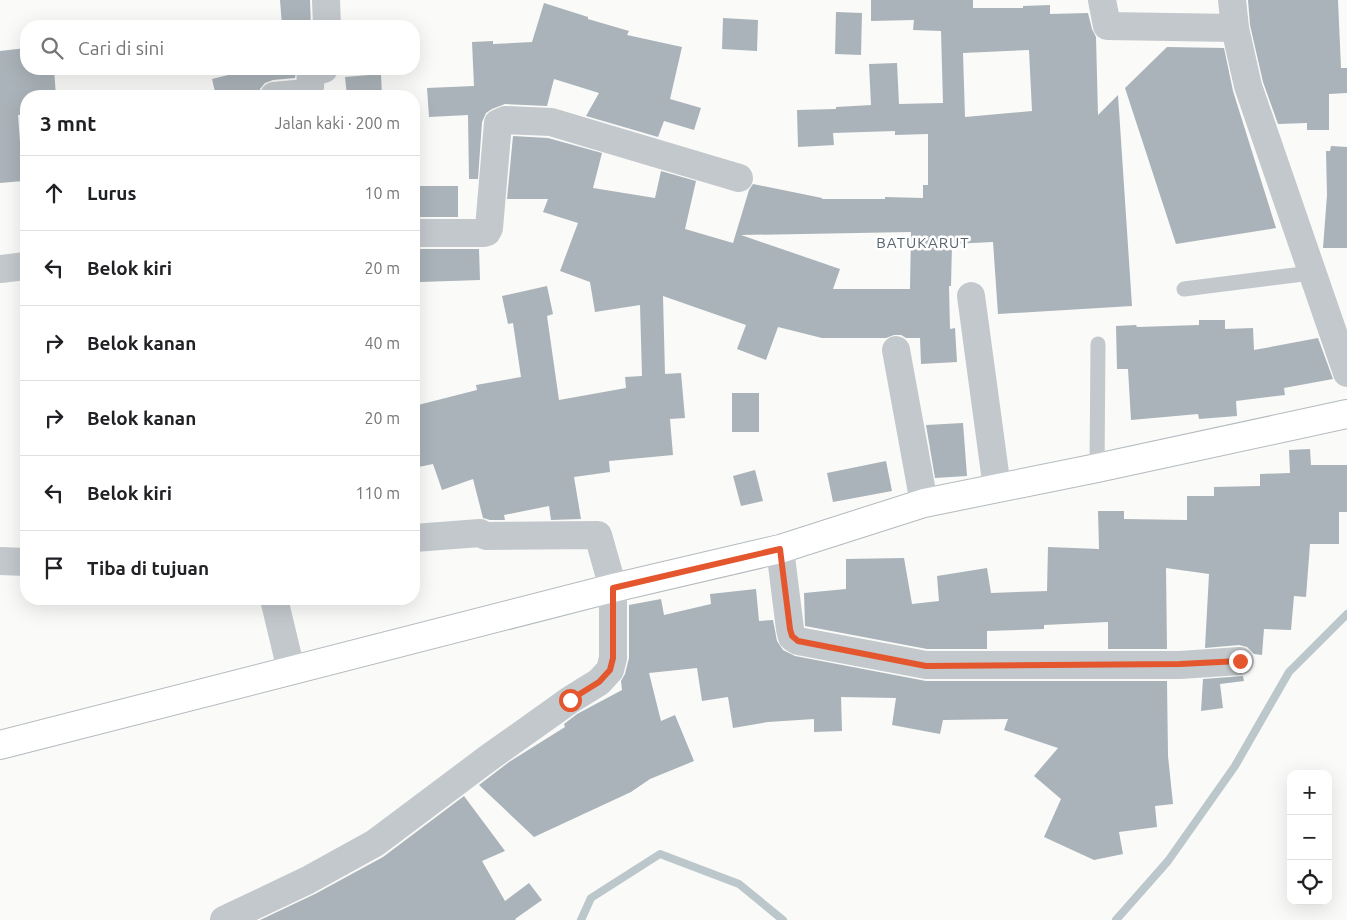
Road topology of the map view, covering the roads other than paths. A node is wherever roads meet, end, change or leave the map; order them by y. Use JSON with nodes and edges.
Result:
{"nodes":[{"id":1,"x":326,"y":0,"type":"edge"},
{"id":2,"x":1102,"y":0,"type":"edge"},
{"id":3,"x":1232,"y":0,"type":"edge"},
{"id":4,"x":327,"y":20,"type":"edge"},
{"id":5,"x":1235,"y":28,"type":"junction"},
{"id":6,"x":311,"y":75,"type":"edge"},
{"id":7,"x":308,"y":90,"type":"edge"},
{"id":8,"x":739,"y":178,"type":"dead end"},
{"id":9,"x":420,"y":233,"type":"edge"},
{"id":10,"x":20,"y":267,"type":"edge"},
{"id":11,"x":0,"y":270,"type":"edge"},
{"id":12,"x":1312,"y":273,"type":"junction"},
{"id":13,"x":1184,"y":289,"type":"dead end"},
{"id":14,"x":971,"y":296,"type":"dead end"},
{"id":15,"x":1098,"y":344,"type":"dead end"},
{"id":16,"x":896,"y":350,"type":"dead end"},
{"id":17,"x":1347,"y":373,"type":"edge"},
{"id":18,"x":1347,"y":414,"type":"edge"},
{"id":19,"x":1097,"y":468,"type":"junction"},
{"id":20,"x":997,"y":488,"type":"junction"},
{"id":21,"x":924,"y":503,"type":"junction"},
{"id":22,"x":420,"y":538,"type":"edge"},
{"id":23,"x":780,"y":549,"type":"junction"},
{"id":24,"x":0,"y":561,"type":"edge"},
{"id":25,"x":20,"y":562,"type":"edge"},
{"id":26,"x":613,"y":588,"type":"junction"},
{"id":27,"x":275,"y":605,"type":"edge"},
{"id":28,"x":1240,"y":661,"type":"dead end"},
{"id":29,"x":291,"y":670,"type":"junction"},
{"id":30,"x":0,"y":744,"type":"edge"},
{"id":31,"x":224,"y":920,"type":"edge"}],
"edges":[{"from":1,"to":4,"type":"street"},
{"from":2,"to":5,"type":"street"},
{"from":3,"to":5,"type":"street"},
{"from":5,"to":12,"type":"street"},
{"from":6,"to":7,"type":"street"},
{"from":8,"to":9,"type":"street"},
{"from":10,"to":11,"type":"street"},
{"from":12,"to":13,"type":"lane"},
{"from":12,"to":17,"type":"street"},
{"from":14,"to":20,"type":"street"},
{"from":15,"to":19,"type":"lane"},
{"from":16,"to":21,"type":"street"},
{"from":18,"to":19,"type":"street"},
{"from":19,"to":20,"type":"street"},
{"from":20,"to":21,"type":"street"},
{"from":21,"to":23,"type":"street"},
{"from":22,"to":26,"type":"street"},
{"from":23,"to":26,"type":"street"},
{"from":23,"to":28,"type":"street"},
{"from":24,"to":25,"type":"street"},
{"from":26,"to":29,"type":"street"},
{"from":26,"to":31,"type":"street"},
{"from":27,"to":29,"type":"street"},
{"from":29,"to":30,"type":"street"}]}
